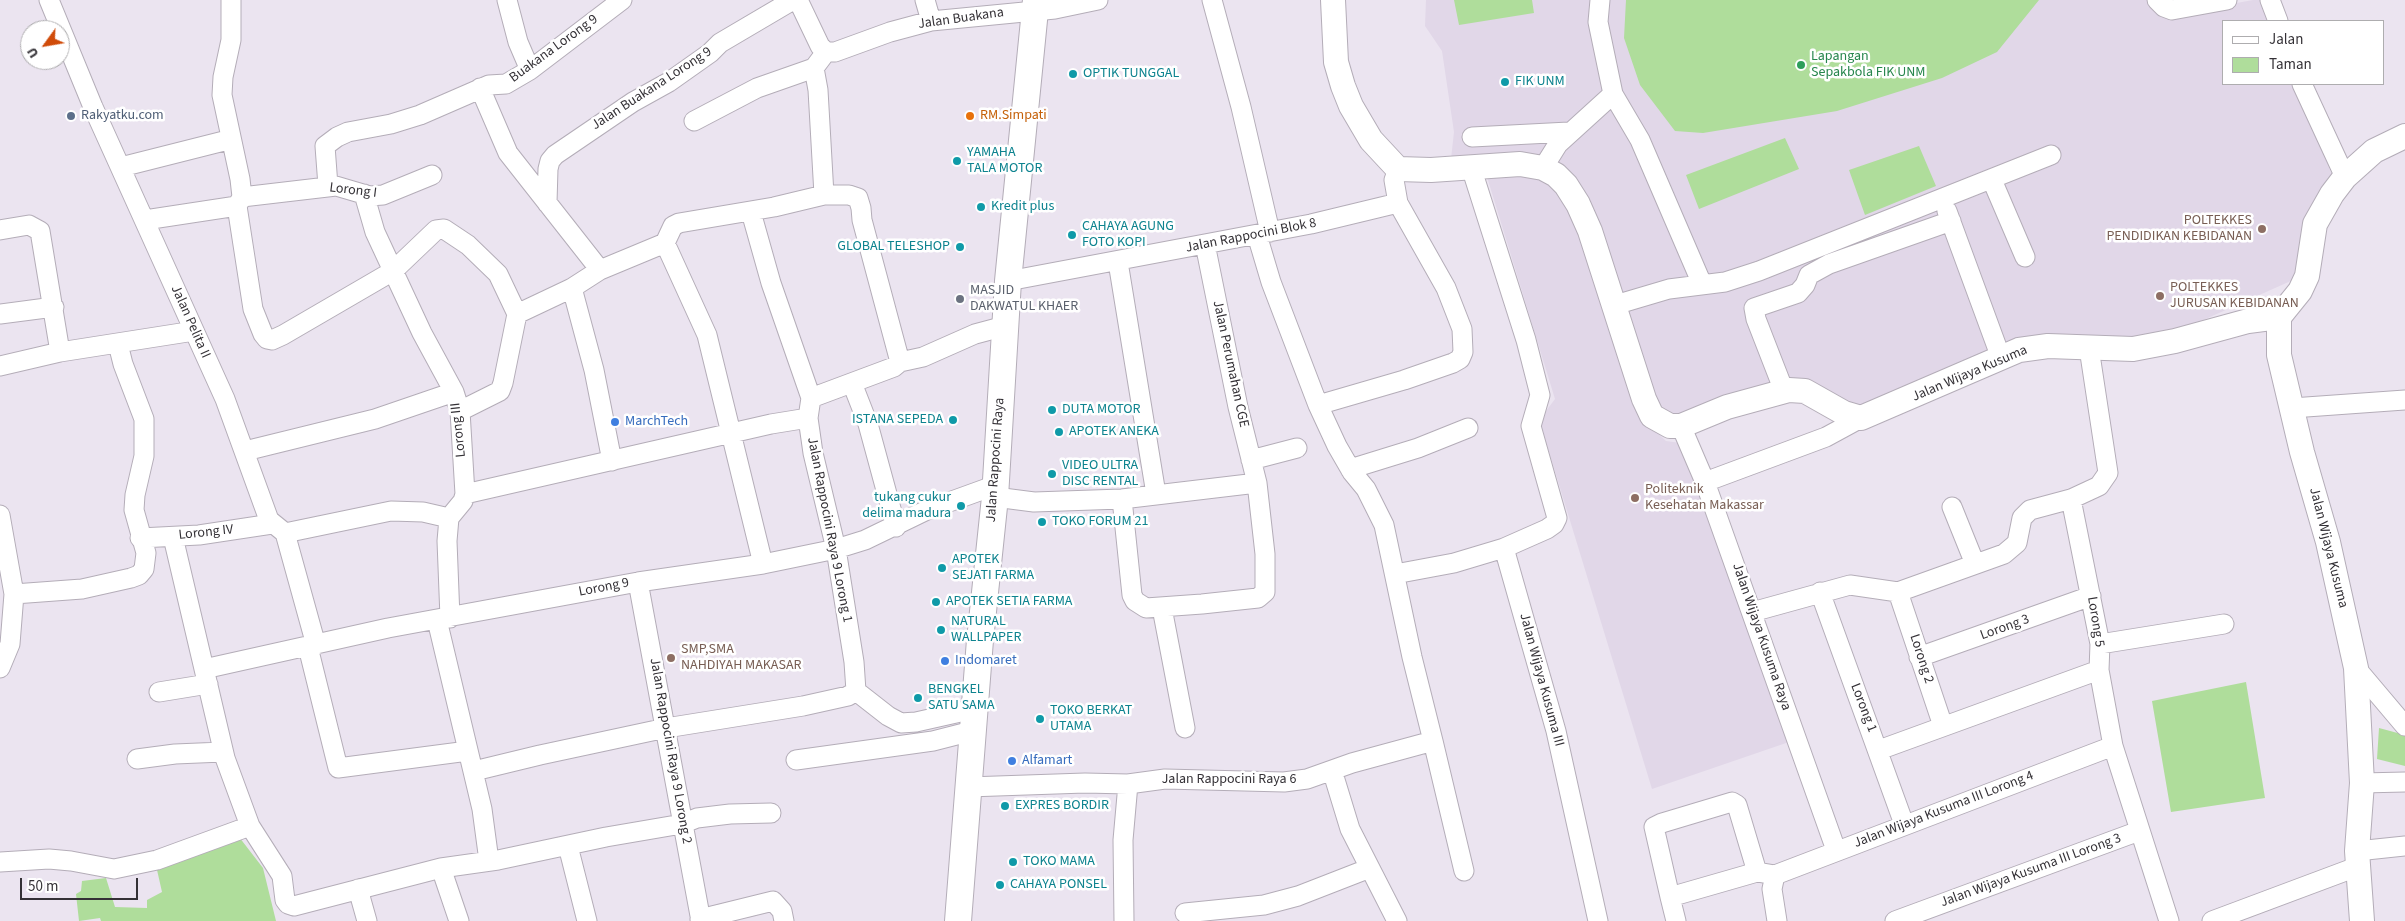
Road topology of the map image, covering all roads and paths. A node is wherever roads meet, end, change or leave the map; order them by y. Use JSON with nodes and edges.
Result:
{"nodes":[{"id":1,"x":49,"y":0,"type":"edge"},
{"id":2,"x":231,"y":0,"type":"edge"},
{"id":3,"x":507,"y":0,"type":"edge"},
{"id":4,"x":622,"y":0,"type":"edge"},
{"id":5,"x":793,"y":0,"type":"edge"},
{"id":6,"x":798,"y":0,"type":"edge"},
{"id":7,"x":925,"y":0,"type":"edge"},
{"id":8,"x":1098,"y":0,"type":"edge"},
{"id":9,"x":1212,"y":0,"type":"edge"},
{"id":10,"x":1333,"y":0,"type":"edge"},
{"id":11,"x":1600,"y":0,"type":"edge"},
{"id":12,"x":2157,"y":0,"type":"edge"},
{"id":13,"x":2227,"y":0,"type":"edge"},
{"id":14,"x":2270,"y":0,"type":"edge"},
{"id":15,"x":1036,"y":6,"type":"edge"},
{"id":16,"x":2278,"y":20,"type":"edge"},
{"id":17,"x":931,"y":21,"type":"junction"},
{"id":18,"x":826,"y":52,"type":"junction"},
{"id":19,"x":814,"y":68,"type":"junction"},
{"id":20,"x":530,"y":70,"type":"junction"},
{"id":21,"x":2302,"y":85,"type":"edge"},
{"id":22,"x":480,"y":88,"type":"junction"},
{"id":23,"x":1613,"y":94,"type":"junction"},
{"id":24,"x":694,"y":121,"type":"dead end"},
{"id":25,"x":1569,"y":132,"type":"junction"},
{"id":26,"x":2405,"y":136,"type":"edge"},
{"id":27,"x":1472,"y":137,"type":"dead end"},
{"id":28,"x":224,"y":141,"type":"dead end"},
{"id":29,"x":2051,"y":155,"type":"dead end"},
{"id":30,"x":121,"y":167,"type":"junction"},
{"id":31,"x":1471,"y":167,"type":"junction"},
{"id":32,"x":1543,"y":168,"type":"junction"},
{"id":33,"x":1398,"y":169,"type":"junction"},
{"id":34,"x":432,"y":175,"type":"dead end"},
{"id":35,"x":2345,"y":177,"type":"junction"},
{"id":36,"x":1992,"y":180,"type":"junction"},
{"id":37,"x":328,"y":186,"type":"junction"},
{"id":38,"x":364,"y":194,"type":"junction"},
{"id":39,"x":824,"y":194,"type":"junction"},
{"id":40,"x":1942,"y":198,"type":"junction"},
{"id":41,"x":239,"y":201,"type":"junction"},
{"id":42,"x":547,"y":202,"type":"junction"},
{"id":43,"x":1398,"y":203,"type":"junction"},
{"id":44,"x":751,"y":212,"type":"junction"},
{"id":45,"x":145,"y":220,"type":"junction"},
{"id":46,"x":1951,"y":221,"type":"junction"},
{"id":47,"x":0,"y":230,"type":"edge"},
{"id":48,"x":1264,"y":234,"type":"junction"},
{"id":49,"x":665,"y":243,"type":"junction"},
{"id":50,"x":1205,"y":244,"type":"junction"},
{"id":51,"x":2025,"y":257,"type":"dead end"},
{"id":52,"x":1118,"y":262,"type":"junction"},
{"id":53,"x":600,"y":270,"type":"junction"},
{"id":54,"x":393,"y":271,"type":"junction"},
{"id":55,"x":1008,"y":281,"type":"junction"},
{"id":56,"x":1702,"y":284,"type":"junction"},
{"id":57,"x":572,"y":288,"type":"junction"},
{"id":58,"x":1615,"y":305,"type":"junction"},
{"id":59,"x":54,"y":307,"type":"junction"},
{"id":60,"x":0,"y":314,"type":"edge"},
{"id":61,"x":517,"y":314,"type":"junction"},
{"id":62,"x":2279,"y":318,"type":"junction"},
{"id":63,"x":1005,"y":326,"type":"junction"},
{"id":64,"x":194,"y":331,"type":"junction"},
{"id":65,"x":118,"y":344,"type":"junction"},
{"id":66,"x":2089,"y":348,"type":"junction"},
{"id":67,"x":60,"y":352,"type":"junction"},
{"id":68,"x":2001,"y":358,"type":"junction"},
{"id":69,"x":900,"y":362,"type":"junction"},
{"id":70,"x":0,"y":366,"type":"edge"},
{"id":71,"x":852,"y":383,"type":"junction"},
{"id":72,"x":1784,"y":391,"type":"junction"},
{"id":73,"x":454,"y":392,"type":"junction"},
{"id":74,"x":811,"y":398,"type":"junction"},
{"id":75,"x":2405,"y":400,"type":"edge"},
{"id":76,"x":1318,"y":406,"type":"junction"},
{"id":77,"x":2292,"y":408,"type":"junction"},
{"id":78,"x":460,"y":411,"type":"junction"},
{"id":79,"x":808,"y":418,"type":"junction"},
{"id":80,"x":1861,"y":418,"type":"junction"},
{"id":81,"x":1682,"y":426,"type":"junction"},
{"id":82,"x":1468,"y":428,"type":"dead end"},
{"id":83,"x":732,"y":434,"type":"junction"},
{"id":84,"x":1297,"y":448,"type":"dead end"},
{"id":85,"x":245,"y":451,"type":"junction"},
{"id":86,"x":1251,"y":460,"type":"junction"},
{"id":87,"x":612,"y":461,"type":"junction"},
{"id":88,"x":1350,"y":469,"type":"junction"},
{"id":89,"x":1705,"y":482,"type":"junction"},
{"id":90,"x":1257,"y":483,"type":"junction"},
{"id":91,"x":995,"y":491,"type":"junction"},
{"id":92,"x":465,"y":494,"type":"junction"},
{"id":93,"x":1156,"y":494,"type":"junction"},
{"id":94,"x":1122,"y":499,"type":"junction"},
{"id":95,"x":2071,"y":499,"type":"junction"},
{"id":96,"x":1952,"y":507,"type":"dead end"},
{"id":97,"x":0,"y":515,"type":"edge"},
{"id":98,"x":449,"y":518,"type":"junction"},
{"id":99,"x":896,"y":527,"type":"junction"},
{"id":100,"x":279,"y":529,"type":"junction"},
{"id":101,"x":173,"y":537,"type":"junction"},
{"id":102,"x":140,"y":538,"type":"junction"},
{"id":103,"x":2,"y":541,"type":"edge"},
{"id":104,"x":1504,"y":548,"type":"junction"},
{"id":105,"x":836,"y":549,"type":"junction"},
{"id":106,"x":763,"y":564,"type":"junction"},
{"id":107,"x":1975,"y":564,"type":"junction"},
{"id":108,"x":1395,"y":574,"type":"junction"},
{"id":109,"x":638,"y":582,"type":"junction"},
{"id":110,"x":1820,"y":592,"type":"junction"},
{"id":111,"x":1898,"y":592,"type":"junction"},
{"id":112,"x":14,"y":594,"type":"junction"},
{"id":113,"x":2091,"y":596,"type":"junction"},
{"id":114,"x":1162,"y":608,"type":"junction"},
{"id":115,"x":1752,"y":612,"type":"junction"},
{"id":116,"x":443,"y":619,"type":"junction"},
{"id":117,"x":2224,"y":624,"type":"dead end"},
{"id":118,"x":2100,"y":644,"type":"junction"},
{"id":119,"x":312,"y":646,"type":"junction"},
{"id":120,"x":1919,"y":657,"type":"junction"},
{"id":121,"x":0,"y":668,"type":"edge"},
{"id":122,"x":2356,"y":668,"type":"junction"},
{"id":123,"x":2099,"y":670,"type":"junction"},
{"id":124,"x":206,"y":677,"type":"junction"},
{"id":125,"x":159,"y":692,"type":"dead end"},
{"id":126,"x":852,"y":694,"type":"junction"},
{"id":127,"x":973,"y":720,"type":"junction"},
{"id":128,"x":1943,"y":726,"type":"junction"},
{"id":129,"x":2405,"y":726,"type":"edge"},
{"id":130,"x":666,"y":728,"type":"junction"},
{"id":131,"x":1186,"y":728,"type":"dead end"},
{"id":132,"x":1433,"y":741,"type":"junction"},
{"id":133,"x":2113,"y":746,"type":"junction"},
{"id":134,"x":1879,"y":750,"type":"junction"},
{"id":135,"x":468,"y":751,"type":"junction"},
{"id":136,"x":223,"y":752,"type":"junction"},
{"id":137,"x":137,"y":759,"type":"dead end"},
{"id":138,"x":796,"y":760,"type":"dead end"},
{"id":139,"x":1332,"y":770,"type":"junction"},
{"id":140,"x":474,"y":771,"type":"junction"},
{"id":141,"x":2405,"y":782,"type":"edge"},
{"id":142,"x":2362,"y":783,"type":"junction"},
{"id":143,"x":1128,"y":784,"type":"junction"},
{"id":144,"x":968,"y":787,"type":"junction"},
{"id":145,"x":771,"y":813,"type":"dead end"},
{"id":146,"x":682,"y":824,"type":"junction"},
{"id":147,"x":1904,"y":824,"type":"junction"},
{"id":148,"x":250,"y":826,"type":"junction"},
{"id":149,"x":2139,"y":831,"type":"junction"},
{"id":150,"x":568,"y":846,"type":"junction"},
{"id":151,"x":2405,"y":846,"type":"edge"},
{"id":152,"x":1836,"y":850,"type":"junction"},
{"id":153,"x":2358,"y":858,"type":"junction"},
{"id":154,"x":489,"y":861,"type":"junction"},
{"id":155,"x":0,"y":862,"type":"edge"},
{"id":156,"x":441,"y":868,"type":"junction"},
{"id":157,"x":1370,"y":868,"type":"junction"},
{"id":158,"x":1464,"y":871,"type":"dead end"},
{"id":159,"x":1766,"y":874,"type":"junction"},
{"id":160,"x":358,"y":889,"type":"junction"},
{"id":161,"x":1670,"y":898,"type":"junction"},
{"id":162,"x":1185,"y":913,"type":"dead end"},
{"id":163,"x":700,"y":920,"type":"edge"},
{"id":164,"x":366,"y":921,"type":"edge"},
{"id":165,"x":459,"y":921,"type":"edge"},
{"id":166,"x":587,"y":921,"type":"edge"},
{"id":167,"x":784,"y":921,"type":"edge"},
{"id":168,"x":958,"y":921,"type":"edge"},
{"id":169,"x":1124,"y":921,"type":"edge"},
{"id":170,"x":1397,"y":921,"type":"edge"},
{"id":171,"x":1598,"y":921,"type":"edge"},
{"id":172,"x":1676,"y":921,"type":"edge"},
{"id":173,"x":1778,"y":921,"type":"edge"},
{"id":174,"x":1895,"y":921,"type":"edge"},
{"id":175,"x":2169,"y":921,"type":"edge"},
{"id":176,"x":2212,"y":921,"type":"edge"},
{"id":177,"x":2362,"y":921,"type":"edge"}],
"edges":[{"from":1,"to":30,"type":"street","name":"Jalan Pelita II"},
{"from":2,"to":41,"type":"street"},
{"from":3,"to":20,"type":"street"},
{"from":4,"to":20,"type":"street","name":"Buakana Lorong 9"},
{"from":5,"to":42,"type":"street","name":"Jalan Buakana Lorong 9"},
{"from":6,"to":18,"type":"street"},
{"from":7,"to":17,"type":"street"},
{"from":8,"to":15,"type":"street","name":"Jalan Buakana"},
{"from":9,"to":48,"type":"street"},
{"from":10,"to":33,"type":"street"},
{"from":11,"to":23,"type":"street"},
{"from":12,"to":13,"type":"street"},
{"from":14,"to":16,"type":"street"},
{"from":15,"to":17,"type":"street","name":"Jalan Buakana"},
{"from":15,"to":55,"type":"main road","name":"Jalan Rappocini Raya"},
{"from":17,"to":18,"type":"street","name":"Jalan Buakana"},
{"from":18,"to":19,"type":"street"},
{"from":19,"to":24,"type":"street"},
{"from":19,"to":39,"type":"street"},
{"from":20,"to":22,"type":"street","name":"Buakana Lorong 9"},
{"from":21,"to":35,"type":"street"},
{"from":22,"to":37,"type":"street","name":"Buakana Lorong 9"},
{"from":22,"to":42,"type":"street"},
{"from":23,"to":25,"type":"street"},
{"from":23,"to":56,"type":"street"},
{"from":25,"to":27,"type":"street"},
{"from":25,"to":32,"type":"street"},
{"from":26,"to":35,"type":"street"},
{"from":28,"to":30,"type":"street"},
{"from":29,"to":36,"type":"street"},
{"from":30,"to":45,"type":"street","name":"Jalan Pelita II"},
{"from":31,"to":32,"type":"street"},
{"from":31,"to":33,"type":"street"},
{"from":31,"to":104,"type":"street"},
{"from":32,"to":58,"type":"street"},
{"from":33,"to":43,"type":"street"},
{"from":34,"to":38,"type":"street","name":"Lorong I"},
{"from":35,"to":62,"type":"street"},
{"from":36,"to":40,"type":"street"},
{"from":36,"to":51,"type":"street"},
{"from":37,"to":38,"type":"street","name":"Lorong I"},
{"from":37,"to":41,"type":"street","name":"Lorong I"},
{"from":38,"to":54,"type":"street"},
{"from":39,"to":44,"type":"street"},
{"from":39,"to":69,"type":"street"},
{"from":40,"to":46,"type":"street"},
{"from":40,"to":56,"type":"street"},
{"from":41,"to":45,"type":"street","name":"Lorong I"},
{"from":41,"to":54,"type":"street"},
{"from":42,"to":53,"type":"street"},
{"from":43,"to":48,"type":"street","name":"Jalan Rappocini Blok 8"},
{"from":43,"to":76,"type":"street"},
{"from":44,"to":49,"type":"street"},
{"from":44,"to":74,"type":"street"},
{"from":45,"to":64,"type":"street","name":"Jalan Pelita II"},
{"from":46,"to":68,"type":"street"},
{"from":46,"to":72,"type":"street"},
{"from":47,"to":59,"type":"street"},
{"from":48,"to":50,"type":"street","name":"Jalan Rappocini Blok 8"},
{"from":48,"to":76,"type":"street"},
{"from":49,"to":53,"type":"street"},
{"from":49,"to":83,"type":"street"},
{"from":50,"to":52,"type":"street","name":"Jalan Rappocini Blok 8"},
{"from":50,"to":86,"type":"street","name":"Jalan Perumahan CGE"},
{"from":52,"to":55,"type":"street","name":"Jalan Rappocini Blok 8"},
{"from":52,"to":93,"type":"street"},
{"from":53,"to":57,"type":"street"},
{"from":54,"to":61,"type":"street"},
{"from":54,"to":73,"type":"street"},
{"from":55,"to":63,"type":"main road","name":"Jalan Rappocini Raya"},
{"from":56,"to":58,"type":"street"},
{"from":57,"to":61,"type":"street"},
{"from":57,"to":87,"type":"street"},
{"from":58,"to":81,"type":"street"},
{"from":59,"to":60,"type":"street"},
{"from":59,"to":67,"type":"street"},
{"from":61,"to":78,"type":"street"},
{"from":62,"to":66,"type":"street","name":"Jalan Wijaya Kusuma"},
{"from":62,"to":77,"type":"street","name":"Jalan Wijaya Kusuma"},
{"from":63,"to":69,"type":"street"},
{"from":63,"to":91,"type":"main road","name":"Jalan Rappocini Raya"},
{"from":64,"to":65,"type":"street"},
{"from":64,"to":85,"type":"street","name":"Jalan Pelita II"},
{"from":65,"to":67,"type":"street"},
{"from":65,"to":102,"type":"street"},
{"from":66,"to":68,"type":"street","name":"Jalan Wijaya Kusuma"},
{"from":66,"to":95,"type":"street"},
{"from":67,"to":70,"type":"street"},
{"from":68,"to":80,"type":"street","name":"Jalan Wijaya Kusuma"},
{"from":69,"to":71,"type":"street"},
{"from":71,"to":74,"type":"street"},
{"from":71,"to":99,"type":"street"},
{"from":72,"to":80,"type":"street"},
{"from":72,"to":81,"type":"street"},
{"from":73,"to":78,"type":"street","name":"Lorong III"},
{"from":73,"to":85,"type":"street","name":"Lorong III"},
{"from":74,"to":79,"type":"street","name":"Jalan Rappocini Raya 9 Lorong 1"},
{"from":75,"to":77,"type":"street"},
{"from":76,"to":88,"type":"street"},
{"from":77,"to":122,"type":"street","name":"Jalan Wijaya Kusuma"},
{"from":78,"to":92,"type":"street","name":"Lorong III"},
{"from":79,"to":83,"type":"street"},
{"from":79,"to":105,"type":"street","name":"Jalan Rappocini Raya 9 Lorong 1"},
{"from":80,"to":89,"type":"street"},
{"from":81,"to":89,"type":"street","name":"Jalan Wijaya Kusuma Raya"},
{"from":82,"to":88,"type":"street"},
{"from":83,"to":87,"type":"street"},
{"from":83,"to":106,"type":"street"},
{"from":84,"to":86,"type":"street"},
{"from":85,"to":100,"type":"street","name":"Jalan Pelita II"},
{"from":86,"to":90,"type":"street","name":"Jalan Perumahan CGE"},
{"from":87,"to":92,"type":"street"},
{"from":88,"to":108,"type":"street"},
{"from":89,"to":115,"type":"street","name":"Jalan Wijaya Kusuma Raya"},
{"from":90,"to":93,"type":"street"},
{"from":90,"to":114,"type":"street","name":"Jalan Perumahan CGE"},
{"from":91,"to":94,"type":"street"},
{"from":91,"to":99,"type":"street","name":"Lorong 9"},
{"from":91,"to":127,"type":"main road","name":"Jalan Rappocini Raya"},
{"from":92,"to":98,"type":"street"},
{"from":93,"to":94,"type":"street"},
{"from":94,"to":114,"type":"street","name":"Jalan Perumahan CGE"},
{"from":95,"to":107,"type":"street"},
{"from":95,"to":113,"type":"street","name":"Lorong 5"},
{"from":96,"to":107,"type":"street"},
{"from":97,"to":103,"type":"street"},
{"from":98,"to":100,"type":"street","name":"Lorong IV"},
{"from":98,"to":116,"type":"street"},
{"from":99,"to":105,"type":"street","name":"Lorong 9"},
{"from":100,"to":101,"type":"street","name":"Lorong IV"},
{"from":100,"to":119,"type":"street","name":"Jalan Pelita II"},
{"from":101,"to":102,"type":"street","name":"Lorong IV"},
{"from":101,"to":124,"type":"street"},
{"from":102,"to":112,"type":"street"},
{"from":103,"to":112,"type":"street"},
{"from":104,"to":108,"type":"street"},
{"from":104,"to":171,"type":"street","name":"Jalan Wijaya Kusuma III"},
{"from":105,"to":106,"type":"street","name":"Lorong 9"},
{"from":105,"to":126,"type":"street","name":"Jalan Rappocini Raya 9 Lorong 1"},
{"from":106,"to":109,"type":"street","name":"Lorong 9"},
{"from":107,"to":111,"type":"street"},
{"from":108,"to":132,"type":"street"},
{"from":109,"to":116,"type":"street","name":"Lorong 9"},
{"from":109,"to":130,"type":"street","name":"Jalan Rappocini Raya 9 Lorong 2"},
{"from":110,"to":111,"type":"street"},
{"from":110,"to":115,"type":"street"},
{"from":110,"to":134,"type":"street","name":"Lorong 1"},
{"from":111,"to":120,"type":"street","name":"Lorong 2"},
{"from":112,"to":121,"type":"street"},
{"from":113,"to":118,"type":"street","name":"Lorong 5"},
{"from":113,"to":120,"type":"street","name":"Lorong 3"},
{"from":114,"to":131,"type":"street"},
{"from":115,"to":152,"type":"street","name":"Jalan Wijaya Kusuma Raya"},
{"from":116,"to":119,"type":"street","name":"Lorong 9"},
{"from":116,"to":135,"type":"street"},
{"from":117,"to":118,"type":"street"},
{"from":118,"to":123,"type":"street","name":"Lorong 5"},
{"from":119,"to":124,"type":"street","name":"Lorong 9"},
{"from":119,"to":135,"type":"street","name":"Jalan Pelita II"},
{"from":120,"to":128,"type":"street","name":"Lorong 2"},
{"from":122,"to":129,"type":"street"},
{"from":122,"to":142,"type":"street","name":"Jalan Wijaya Kusuma"},
{"from":123,"to":128,"type":"street"},
{"from":123,"to":133,"type":"street","name":"Lorong 5"},
{"from":124,"to":125,"type":"street","name":"Lorong 9"},
{"from":124,"to":136,"type":"street"},
{"from":126,"to":127,"type":"street"},
{"from":126,"to":130,"type":"street"},
{"from":127,"to":138,"type":"street"},
{"from":127,"to":144,"type":"main road","name":"Jalan Rappocini Raya"},
{"from":128,"to":134,"type":"street"},
{"from":130,"to":140,"type":"street"},
{"from":130,"to":146,"type":"street","name":"Jalan Rappocini Raya 9 Lorong 2"},
{"from":132,"to":139,"type":"street","name":"Jalan Rappocini Raya 6"},
{"from":132,"to":158,"type":"street"},
{"from":133,"to":147,"type":"street","name":"Jalan Wijaya Kusuma III Lorong 4"},
{"from":133,"to":149,"type":"street","name":"Lorong 5"},
{"from":134,"to":147,"type":"street","name":"Lorong 1"},
{"from":135,"to":140,"type":"street"},
{"from":136,"to":137,"type":"street"},
{"from":136,"to":148,"type":"street"},
{"from":139,"to":143,"type":"street","name":"Jalan Rappocini Raya 6"},
{"from":139,"to":157,"type":"street"},
{"from":140,"to":154,"type":"street"},
{"from":141,"to":142,"type":"street"},
{"from":142,"to":153,"type":"street","name":"Jalan Wijaya Kusuma"},
{"from":143,"to":144,"type":"street","name":"Jalan Rappocini Raya 6"},
{"from":143,"to":169,"type":"street"},
{"from":144,"to":168,"type":"main road","name":"Jalan Rappocini Raya"},
{"from":145,"to":146,"type":"street"},
{"from":146,"to":150,"type":"street"},
{"from":146,"to":163,"type":"street","name":"Jalan Rappocini Raya 9 Lorong 2"},
{"from":147,"to":152,"type":"street","name":"Jalan Wijaya Kusuma III Lorong 4"},
{"from":148,"to":155,"type":"street"},
{"from":148,"to":160,"type":"street"},
{"from":149,"to":174,"type":"street","name":"Jalan Wijaya Kusuma III Lorong 3"},
{"from":149,"to":175,"type":"street","name":"Lorong 5"},
{"from":150,"to":154,"type":"street"},
{"from":150,"to":166,"type":"street"},
{"from":151,"to":153,"type":"street"},
{"from":152,"to":159,"type":"street","name":"Jalan Wijaya Kusuma III Lorong 4"},
{"from":153,"to":176,"type":"street"},
{"from":153,"to":177,"type":"street","name":"Jalan Wijaya Kusuma"},
{"from":154,"to":156,"type":"street"},
{"from":156,"to":160,"type":"street"},
{"from":156,"to":165,"type":"street"},
{"from":157,"to":162,"type":"street"},
{"from":157,"to":170,"type":"street"},
{"from":159,"to":161,"type":"street","name":"Jalan Wijaya Kusuma III Lorong 4"},
{"from":159,"to":161,"type":"street"},
{"from":159,"to":173,"type":"street"},
{"from":160,"to":164,"type":"street"},
{"from":161,"to":172,"type":"street"},
{"from":163,"to":167,"type":"street"}]}
